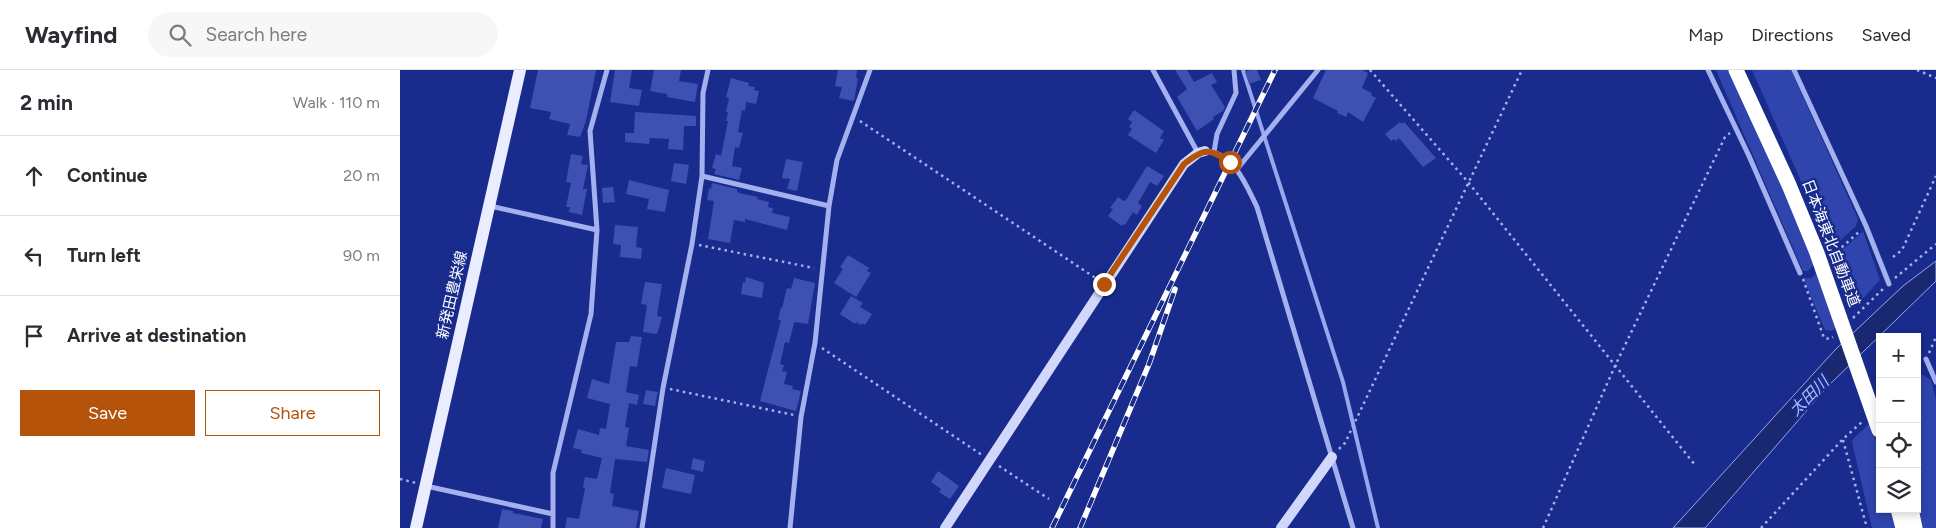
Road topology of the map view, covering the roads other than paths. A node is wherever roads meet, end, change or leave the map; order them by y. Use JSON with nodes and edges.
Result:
{"nodes":[{"id":1,"x":520,"y":70,"type":"edge"},
{"id":2,"x":607,"y":70,"type":"edge"},
{"id":3,"x":708,"y":70,"type":"edge"},
{"id":4,"x":870,"y":70,"type":"edge"},
{"id":5,"x":1153,"y":70,"type":"edge"},
{"id":6,"x":1234,"y":70,"type":"edge"},
{"id":7,"x":1318,"y":70,"type":"edge"},
{"id":8,"x":1708,"y":70,"type":"edge"},
{"id":9,"x":1736,"y":70,"type":"edge"},
{"id":10,"x":1746,"y":70,"type":"edge"},
{"id":11,"x":1794,"y":70,"type":"edge"},
{"id":12,"x":1206,"y":152,"type":"junction"},
{"id":13,"x":1238,"y":168,"type":"junction"},
{"id":14,"x":702,"y":176,"type":"junction"},
{"id":15,"x":490,"y":206,"type":"junction"},
{"id":16,"x":829,"y":206,"type":"junction"},
{"id":17,"x":597,"y":230,"type":"junction"},
{"id":18,"x":1800,"y":273,"type":"road end"},
{"id":19,"x":1889,"y":284,"type":"road end"},
{"id":20,"x":1926,"y":359,"type":"dead end"},
{"id":21,"x":1936,"y":382,"type":"edge"},
{"id":22,"x":1876,"y":393,"type":"edge"},
{"id":23,"x":1876,"y":423,"type":"edge"},
{"id":24,"x":1332,"y":457,"type":"junction"},
{"id":25,"x":426,"y":486,"type":"junction"},
{"id":26,"x":1899,"y":513,"type":"edge"},
{"id":27,"x":1912,"y":513,"type":"edge"},
{"id":28,"x":553,"y":514,"type":"junction"},
{"id":29,"x":416,"y":528,"type":"edge"},
{"id":30,"x":553,"y":528,"type":"edge"},
{"id":31,"x":642,"y":528,"type":"edge"},
{"id":32,"x":790,"y":528,"type":"edge"},
{"id":33,"x":945,"y":528,"type":"edge"},
{"id":34,"x":1281,"y":528,"type":"edge"},
{"id":35,"x":1353,"y":528,"type":"edge"},
{"id":36,"x":1903,"y":528,"type":"edge"},
{"id":37,"x":1915,"y":528,"type":"edge"}],
"edges":[{"from":1,"to":15,"type":"main road","name":"新発田豊栄線"},
{"from":2,"to":17,"type":"street"},
{"from":3,"to":14,"type":"street"},
{"from":4,"to":16,"type":"street"},
{"from":5,"to":12,"type":"street"},
{"from":6,"to":12,"type":"street"},
{"from":7,"to":13,"type":"street"},
{"from":8,"to":18,"type":"street"},
{"from":9,"to":23,"type":"highway","name":"日本海東北自動車道","bridge":true},
{"from":10,"to":22,"type":"highway","name":"日本海東北自動車道"},
{"from":11,"to":19,"type":"street"},
{"from":12,"to":13,"type":"street"},
{"from":12,"to":33,"type":"street"},
{"from":13,"to":24,"type":"street"},
{"from":14,"to":16,"type":"street"},
{"from":14,"to":31,"type":"street"},
{"from":15,"to":17,"type":"street"},
{"from":15,"to":25,"type":"main road","name":"新発田豊栄線"},
{"from":16,"to":32,"type":"street"},
{"from":17,"to":28,"type":"street"},
{"from":20,"to":21,"type":"street"},
{"from":24,"to":34,"type":"street"},
{"from":24,"to":35,"type":"street"},
{"from":25,"to":28,"type":"street"},
{"from":25,"to":29,"type":"main road","name":"新発田豊栄線"},
{"from":26,"to":36,"type":"highway"},
{"from":27,"to":37,"type":"highway"},
{"from":28,"to":30,"type":"street"}]}
